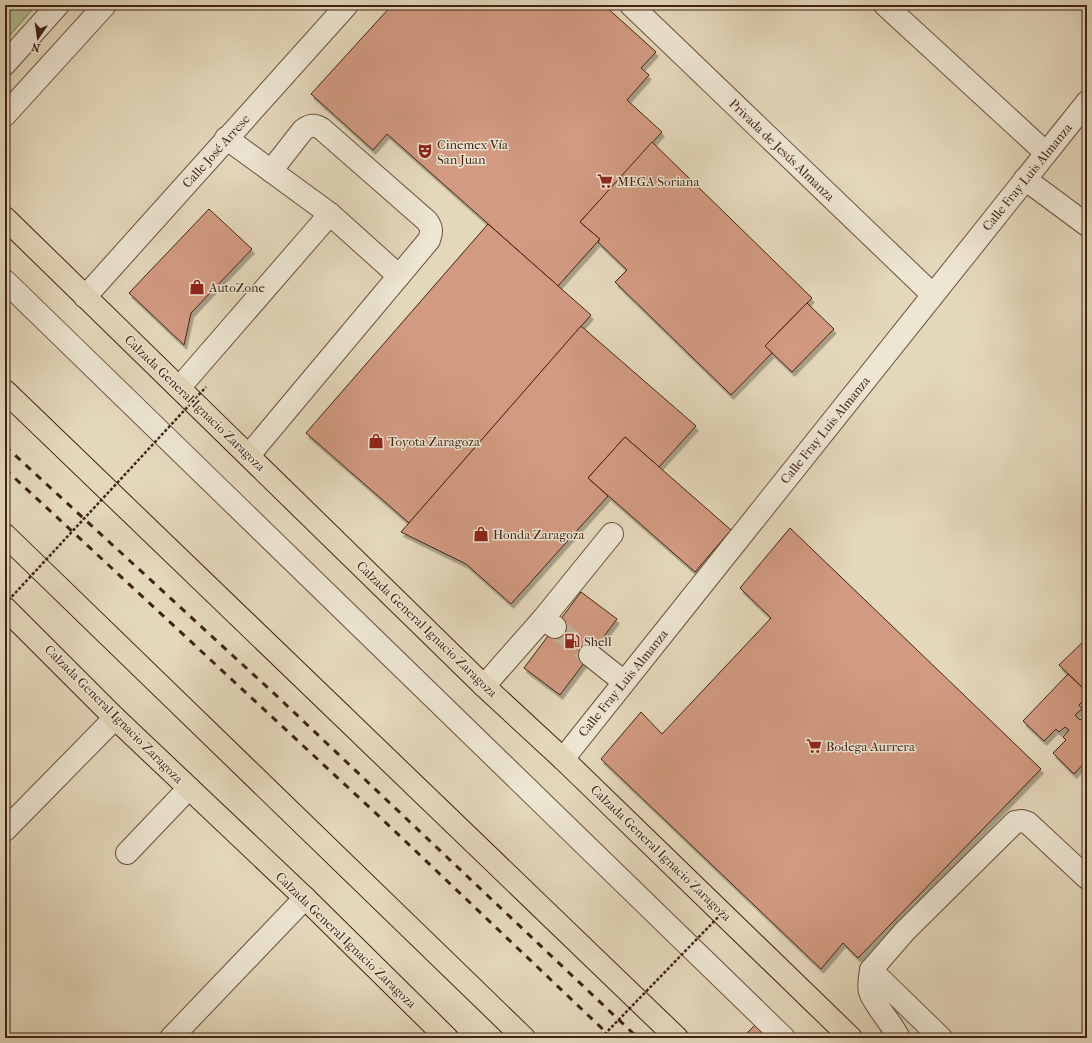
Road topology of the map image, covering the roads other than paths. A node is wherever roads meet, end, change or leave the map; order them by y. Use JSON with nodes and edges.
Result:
{"nodes":[{"id":1,"x":58,"y":5,"type":"edge"},
{"id":2,"x":104,"y":5,"type":"edge"},
{"id":3,"x":347,"y":5,"type":"edge"},
{"id":4,"x":631,"y":5,"type":"edge"},
{"id":5,"x":885,"y":5,"type":"edge"},
{"id":6,"x":5,"y":64,"type":"edge"},
{"id":7,"x":1087,"y":102,"type":"edge"},
{"id":8,"x":5,"y":115,"type":"edge"},
{"id":9,"x":226,"y":138,"type":"junction"},
{"id":10,"x":1046,"y":153,"type":"junction"},
{"id":11,"x":271,"y":171,"type":"junction"},
{"id":12,"x":1026,"y":179,"type":"junction"},
{"id":13,"x":330,"y":214,"type":"junction"},
{"id":14,"x":5,"y":218,"type":"edge"},
{"id":15,"x":1087,"y":226,"type":"edge"},
{"id":16,"x":399,"y":276,"type":"junction"},
{"id":17,"x":5,"y":281,"type":"edge"},
{"id":18,"x":933,"y":295,"type":"junction"},
{"id":19,"x":85,"y":297,"type":"junction"},
{"id":20,"x":179,"y":388,"type":"junction"},
{"id":21,"x":5,"y":391,"type":"edge"},
{"id":22,"x":249,"y":455,"type":"junction"},
{"id":23,"x":612,"y":534,"type":"dead end"},
{"id":24,"x":5,"y":536,"type":"edge"},
{"id":25,"x":5,"y":608,"type":"edge"},
{"id":26,"x":590,"y":655,"type":"tunnel mouth"},
{"id":27,"x":624,"y":682,"type":"junction"},
{"id":28,"x":484,"y":686,"type":"junction"},
{"id":29,"x":115,"y":718,"type":"junction"},
{"id":30,"x":563,"y":759,"type":"junction"},
{"id":31,"x":189,"y":788,"type":"junction"},
{"id":32,"x":5,"y":830,"type":"edge"},
{"id":33,"x":127,"y":853,"type":"dead end"},
{"id":34,"x":1087,"y":878,"type":"edge"},
{"id":35,"x":305,"y":898,"type":"junction"},
{"id":36,"x":871,"y":970,"type":"junction"},
{"id":37,"x":442,"y":1036,"type":"edge"},
{"id":38,"x":171,"y":1038,"type":"edge"},
{"id":39,"x":524,"y":1038,"type":"edge"},
{"id":40,"x":677,"y":1038,"type":"edge"},
{"id":41,"x":784,"y":1038,"type":"edge"},
{"id":42,"x":851,"y":1038,"type":"edge"},
{"id":43,"x":900,"y":1038,"type":"edge"},
{"id":44,"x":941,"y":1038,"type":"edge"}],
"edges":[{"from":1,"to":6,"type":"street"},
{"from":2,"to":8,"type":"street"},
{"from":3,"to":9,"type":"street","name":"Calle José Arrese"},
{"from":4,"to":18,"type":"street","name":"Privada de Jesús Almanza"},
{"from":5,"to":10,"type":"street"},
{"from":7,"to":10,"type":"street","name":"Calle Fray Luis Almanza"},
{"from":9,"to":11,"type":"street"},
{"from":9,"to":19,"type":"street","name":"Calle José Arrese"},
{"from":10,"to":12,"type":"street","name":"Calle Fray Luis Almanza"},
{"from":11,"to":13,"type":"street"},
{"from":11,"to":16,"type":"street"},
{"from":12,"to":15,"type":"street"},
{"from":12,"to":18,"type":"street","name":"Calle Fray Luis Almanza"},
{"from":13,"to":16,"type":"street"},
{"from":13,"to":20,"type":"street"},
{"from":14,"to":19,"type":"main road","name":"Calzada General Ignacio Zaragoza"},
{"from":16,"to":22,"type":"street"},
{"from":17,"to":41,"type":"street"},
{"from":18,"to":27,"type":"street","name":"Calle Fray Luis Almanza"},
{"from":19,"to":20,"type":"main road","name":"Calzada General Ignacio Zaragoza"},
{"from":20,"to":22,"type":"main road","name":"Calzada General Ignacio Zaragoza"},
{"from":21,"to":40,"type":"main road"},
{"from":22,"to":28,"type":"main road","name":"Calzada General Ignacio Zaragoza"},
{"from":23,"to":28,"type":"street"},
{"from":24,"to":39,"type":"main road"},
{"from":25,"to":29,"type":"main road","name":"Calzada General Ignacio Zaragoza"},
{"from":26,"to":27,"type":"street"},
{"from":27,"to":30,"type":"street","name":"Calle Fray Luis Almanza"},
{"from":28,"to":30,"type":"main road","name":"Calzada General Ignacio Zaragoza"},
{"from":29,"to":31,"type":"main road","name":"Calzada General Ignacio Zaragoza"},
{"from":29,"to":32,"type":"street"},
{"from":30,"to":42,"type":"main road","name":"Calzada General Ignacio Zaragoza"},
{"from":31,"to":33,"type":"street"},
{"from":31,"to":35,"type":"main road","name":"Calzada General Ignacio Zaragoza"},
{"from":34,"to":36,"type":"street"},
{"from":35,"to":37,"type":"main road","name":"Calzada General Ignacio Zaragoza"},
{"from":35,"to":38,"type":"street"},
{"from":36,"to":43,"type":"street"},
{"from":36,"to":44,"type":"street"}]}
